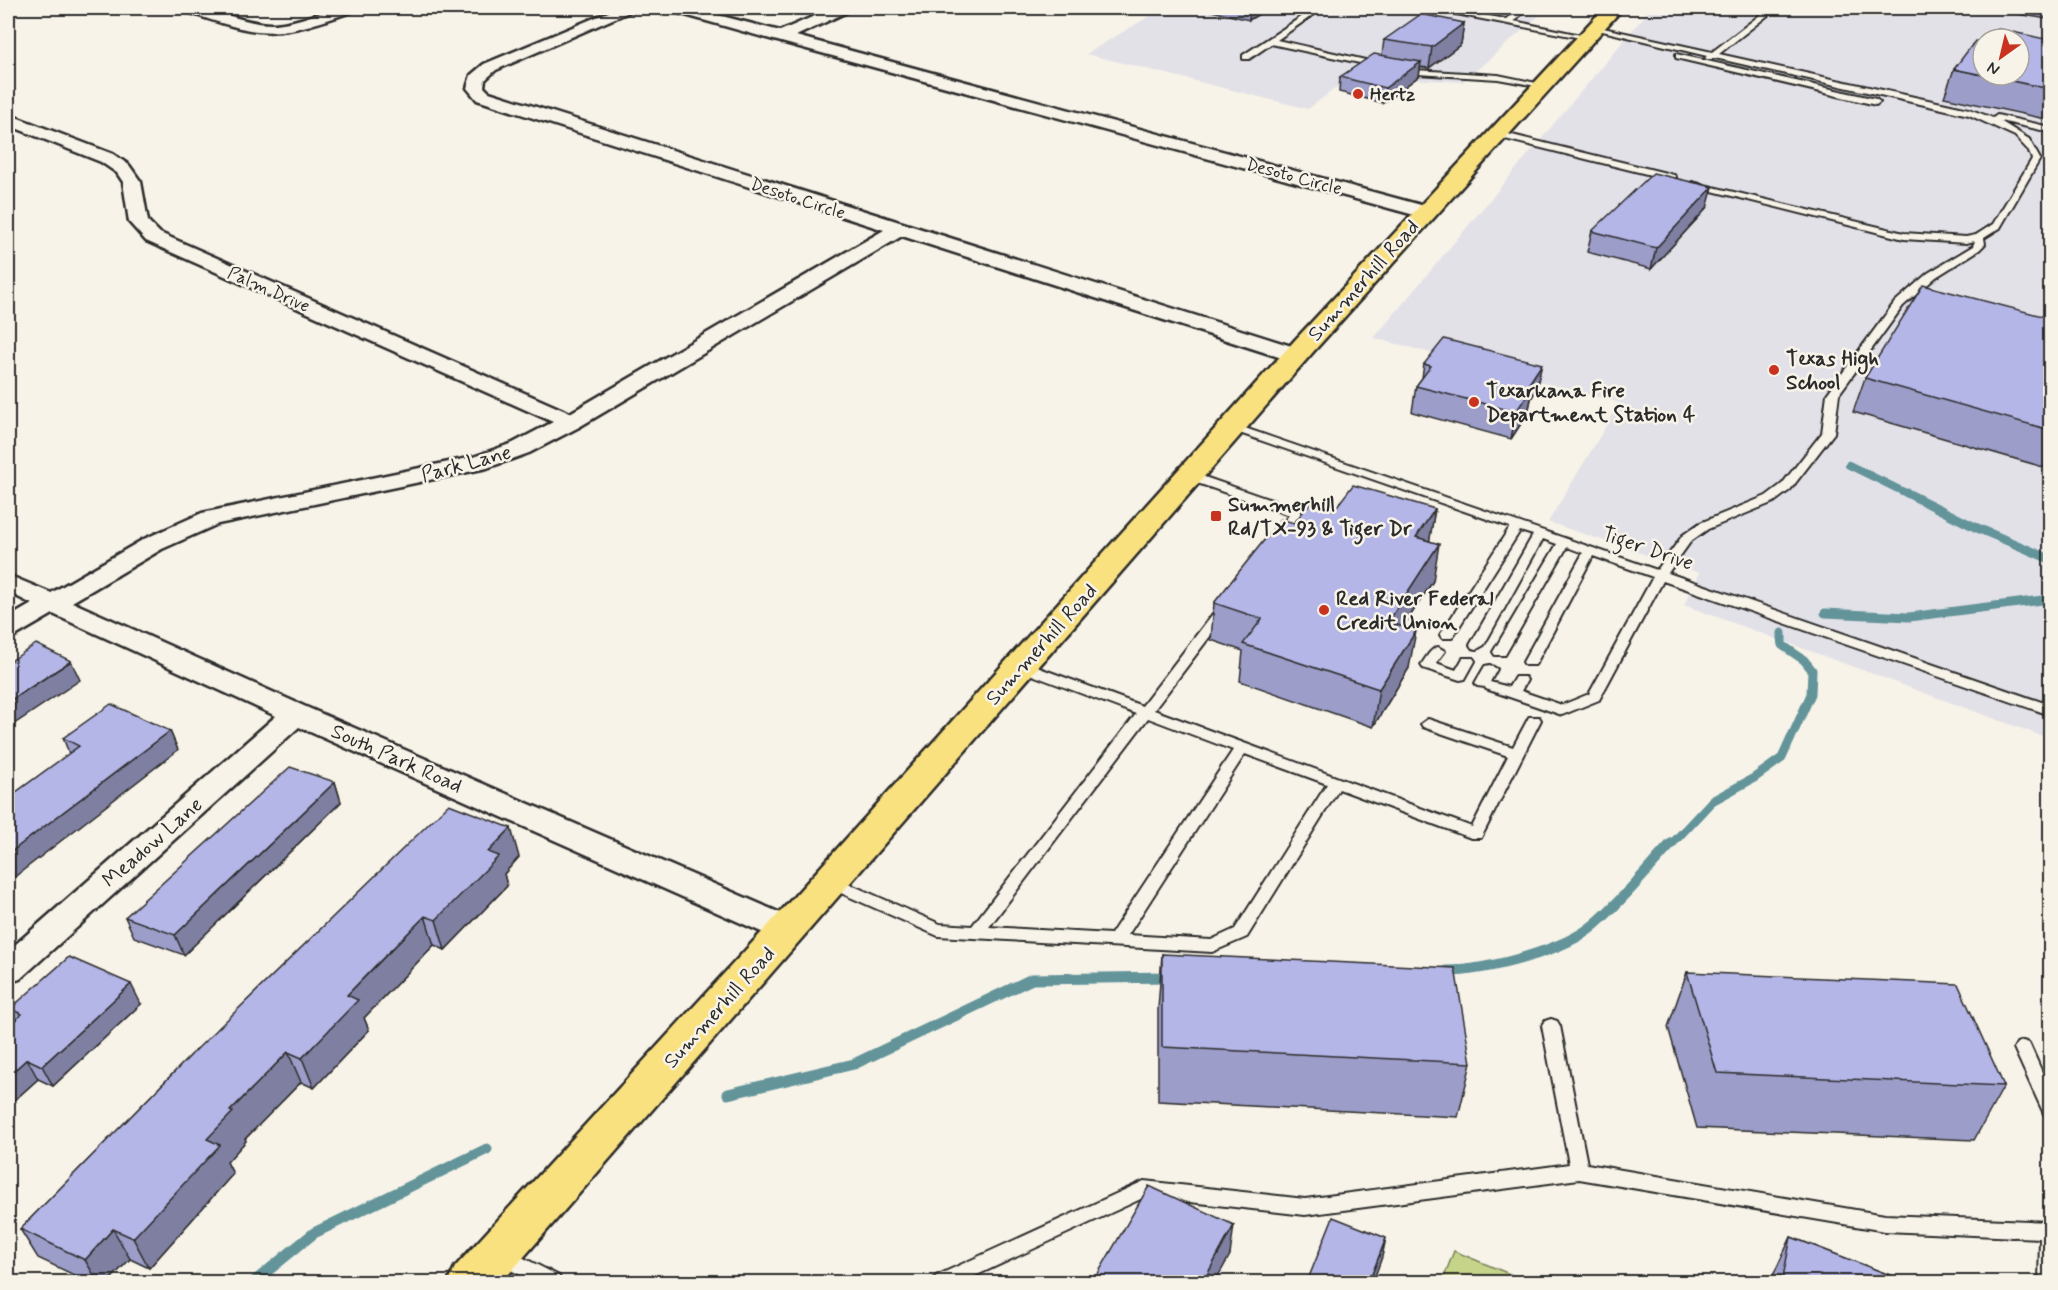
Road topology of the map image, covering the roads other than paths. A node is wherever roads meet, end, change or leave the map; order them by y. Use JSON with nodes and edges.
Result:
{"nodes":[{"id":1,"x":189,"y":8,"type":"edge"},
{"id":2,"x":349,"y":8,"type":"edge"},
{"id":3,"x":630,"y":8,"type":"edge"},
{"id":4,"x":676,"y":8,"type":"edge"},
{"id":5,"x":844,"y":8,"type":"edge"},
{"id":6,"x":1319,"y":8,"type":"edge"},
{"id":7,"x":1435,"y":8,"type":"edge"},
{"id":8,"x":1525,"y":8,"type":"edge"},
{"id":9,"x":1773,"y":8,"type":"edge"},
{"id":10,"x":1508,"y":22,"type":"junction"},
{"id":11,"x":1598,"y":24,"type":"edge"},
{"id":12,"x":780,"y":37,"type":"junction"},
{"id":13,"x":1270,"y":41,"type":"junction"},
{"id":14,"x":1712,"y":55,"type":"junction"},
{"id":15,"x":1246,"y":57,"type":"dead end"},
{"id":16,"x":1703,"y":63,"type":"junction"},
{"id":17,"x":1542,"y":85,"type":"junction"},
{"id":18,"x":1876,"y":102,"type":"dead end"},
{"id":19,"x":1969,"y":112,"type":"junction"},
{"id":20,"x":12,"y":124,"type":"edge"},
{"id":21,"x":2050,"y":130,"type":"edge"},
{"id":22,"x":1496,"y":134,"type":"junction"},
{"id":23,"x":1425,"y":212,"type":"junction"},
{"id":24,"x":898,"y":230,"type":"junction"},
{"id":25,"x":1979,"y":237,"type":"junction"},
{"id":26,"x":1296,"y":355,"type":"junction"},
{"id":27,"x":572,"y":422,"type":"junction"},
{"id":28,"x":1232,"y":427,"type":"junction"},
{"id":29,"x":1190,"y":476,"type":"junction"},
{"id":30,"x":1517,"y":526,"type":"junction"},
{"id":31,"x":1540,"y":533,"type":"junction"},
{"id":32,"x":1275,"y":541,"type":"edge"},
{"id":33,"x":1564,"y":542,"type":"junction"},
{"id":34,"x":1590,"y":550,"type":"junction"},
{"id":35,"x":1660,"y":574,"type":"junction"},
{"id":36,"x":8,"y":583,"type":"edge"},
{"id":37,"x":1232,"y":598,"type":"edge"},
{"id":38,"x":53,"y":602,"type":"junction"},
{"id":39,"x":8,"y":629,"type":"edge"},
{"id":40,"x":1447,"y":635,"type":"dead end"},
{"id":41,"x":1477,"y":645,"type":"dead end"},
{"id":42,"x":1438,"y":651,"type":"dead end"},
{"id":43,"x":1500,"y":652,"type":"dead end"},
{"id":44,"x":1468,"y":661,"type":"dead end"},
{"id":45,"x":1530,"y":662,"type":"dead end"},
{"id":46,"x":1021,"y":666,"type":"junction"},
{"id":47,"x":1490,"y":669,"type":"dead end"},
{"id":48,"x":1520,"y":680,"type":"dead end"},
{"id":49,"x":1513,"y":693,"type":"junction"},
{"id":50,"x":2050,"y":710,"type":"edge"},
{"id":51,"x":1146,"y":712,"type":"junction"},
{"id":52,"x":296,"y":714,"type":"junction"},
{"id":53,"x":1534,"y":720,"type":"dead end"},
{"id":54,"x":1428,"y":724,"type":"dead end"},
{"id":55,"x":1242,"y":747,"type":"junction"},
{"id":56,"x":1517,"y":754,"type":"junction"},
{"id":57,"x":1336,"y":782,"type":"junction"},
{"id":58,"x":831,"y":882,"type":"junction"},
{"id":59,"x":788,"y":930,"type":"junction"},
{"id":60,"x":976,"y":932,"type":"junction"},
{"id":61,"x":1116,"y":940,"type":"junction"},
{"id":62,"x":8,"y":970,"type":"edge"},
{"id":63,"x":1551,"y":1026,"type":"dead end"},
{"id":64,"x":2023,"y":1048,"type":"dead end"},
{"id":65,"x":2050,"y":1109,"type":"edge"},
{"id":66,"x":1579,"y":1171,"type":"junction"},
{"id":67,"x":2050,"y":1230,"type":"edge"},
{"id":68,"x":497,"y":1254,"type":"junction"},
{"id":69,"x":472,"y":1282,"type":"edge"},
{"id":70,"x":552,"y":1282,"type":"edge"},
{"id":71,"x":943,"y":1282,"type":"edge"},
{"id":72,"x":2049,"y":1282,"type":"edge"}],
"edges":[{"from":1,"to":2,"type":"street"},
{"from":3,"to":24,"type":"street","name":"Desoto Circle"},
{"from":4,"to":12,"type":"street","name":"Desoto Circle"},
{"from":5,"to":12,"type":"street"},
{"from":6,"to":13,"type":"lane"},
{"from":7,"to":10,"type":"lane"},
{"from":8,"to":10,"type":"lane"},
{"from":9,"to":14,"type":"lane"},
{"from":10,"to":11,"type":"lane"},
{"from":11,"to":14,"type":"lane"},
{"from":11,"to":16,"type":"lane"},
{"from":11,"to":17,"type":"main road","name":"Summerhill Road"},
{"from":12,"to":23,"type":"street","name":"Desoto Circle"},
{"from":13,"to":15,"type":"lane"},
{"from":13,"to":17,"type":"lane"},
{"from":14,"to":16,"type":"lane"},
{"from":14,"to":19,"type":"lane"},
{"from":16,"to":18,"type":"lane"},
{"from":17,"to":22,"type":"main road","name":"Summerhill Road"},
{"from":19,"to":21,"type":"lane"},
{"from":19,"to":25,"type":"lane"},
{"from":20,"to":27,"type":"street","name":"Palm Drive"},
{"from":22,"to":23,"type":"main road","name":"Summerhill Road"},
{"from":22,"to":25,"type":"lane"},
{"from":23,"to":26,"type":"main road","name":"Summerhill Road"},
{"from":24,"to":26,"type":"street","name":"Desoto Circle"},
{"from":24,"to":27,"type":"street","name":"Park Lane"},
{"from":25,"to":35,"type":"lane"},
{"from":26,"to":28,"type":"main road","name":"Summerhill Road"},
{"from":27,"to":38,"type":"street","name":"Park Lane"},
{"from":28,"to":29,"type":"main road","name":"Summerhill Road"},
{"from":28,"to":30,"type":"lane","name":"Tiger Drive"},
{"from":29,"to":32,"type":"lane"},
{"from":29,"to":46,"type":"main road","name":"Summerhill Road"},
{"from":30,"to":31,"type":"lane","name":"Tiger Drive"},
{"from":30,"to":40,"type":"lane"},
{"from":31,"to":33,"type":"lane","name":"Tiger Drive"},
{"from":31,"to":41,"type":"lane"},
{"from":33,"to":34,"type":"lane","name":"Tiger Drive"},
{"from":33,"to":43,"type":"lane"},
{"from":34,"to":35,"type":"lane","name":"Tiger Drive"},
{"from":34,"to":45,"type":"lane"},
{"from":35,"to":49,"type":"lane"},
{"from":35,"to":50,"type":"lane","name":"Tiger Drive"},
{"from":36,"to":38,"type":"street","name":"South Park Road"},
{"from":37,"to":51,"type":"lane"},
{"from":38,"to":39,"type":"street","name":"Park Lane"},
{"from":38,"to":52,"type":"street","name":"South Park Road"},
{"from":42,"to":44,"type":"lane"},
{"from":46,"to":51,"type":"lane"},
{"from":46,"to":58,"type":"main road","name":"Summerhill Road"},
{"from":47,"to":49,"type":"lane"},
{"from":48,"to":49,"type":"lane"},
{"from":51,"to":55,"type":"lane"},
{"from":51,"to":60,"type":"lane"},
{"from":52,"to":59,"type":"street","name":"South Park Road"},
{"from":52,"to":62,"type":"street","name":"Meadow Lane"},
{"from":53,"to":56,"type":"lane"},
{"from":54,"to":56,"type":"lane"},
{"from":55,"to":57,"type":"lane"},
{"from":55,"to":61,"type":"lane"},
{"from":56,"to":57,"type":"lane"},
{"from":57,"to":61,"type":"lane"},
{"from":58,"to":59,"type":"main road","name":"Summerhill Road"},
{"from":58,"to":60,"type":"lane"},
{"from":59,"to":68,"type":"main road","name":"Summerhill Road"},
{"from":60,"to":61,"type":"lane"},
{"from":63,"to":66,"type":"lane"},
{"from":64,"to":65,"type":"lane"},
{"from":66,"to":67,"type":"lane"},
{"from":66,"to":71,"type":"lane"},
{"from":67,"to":72,"type":"lane"},
{"from":68,"to":69,"type":"main road","name":"Summerhill Road"},
{"from":68,"to":70,"type":"lane"}]}
